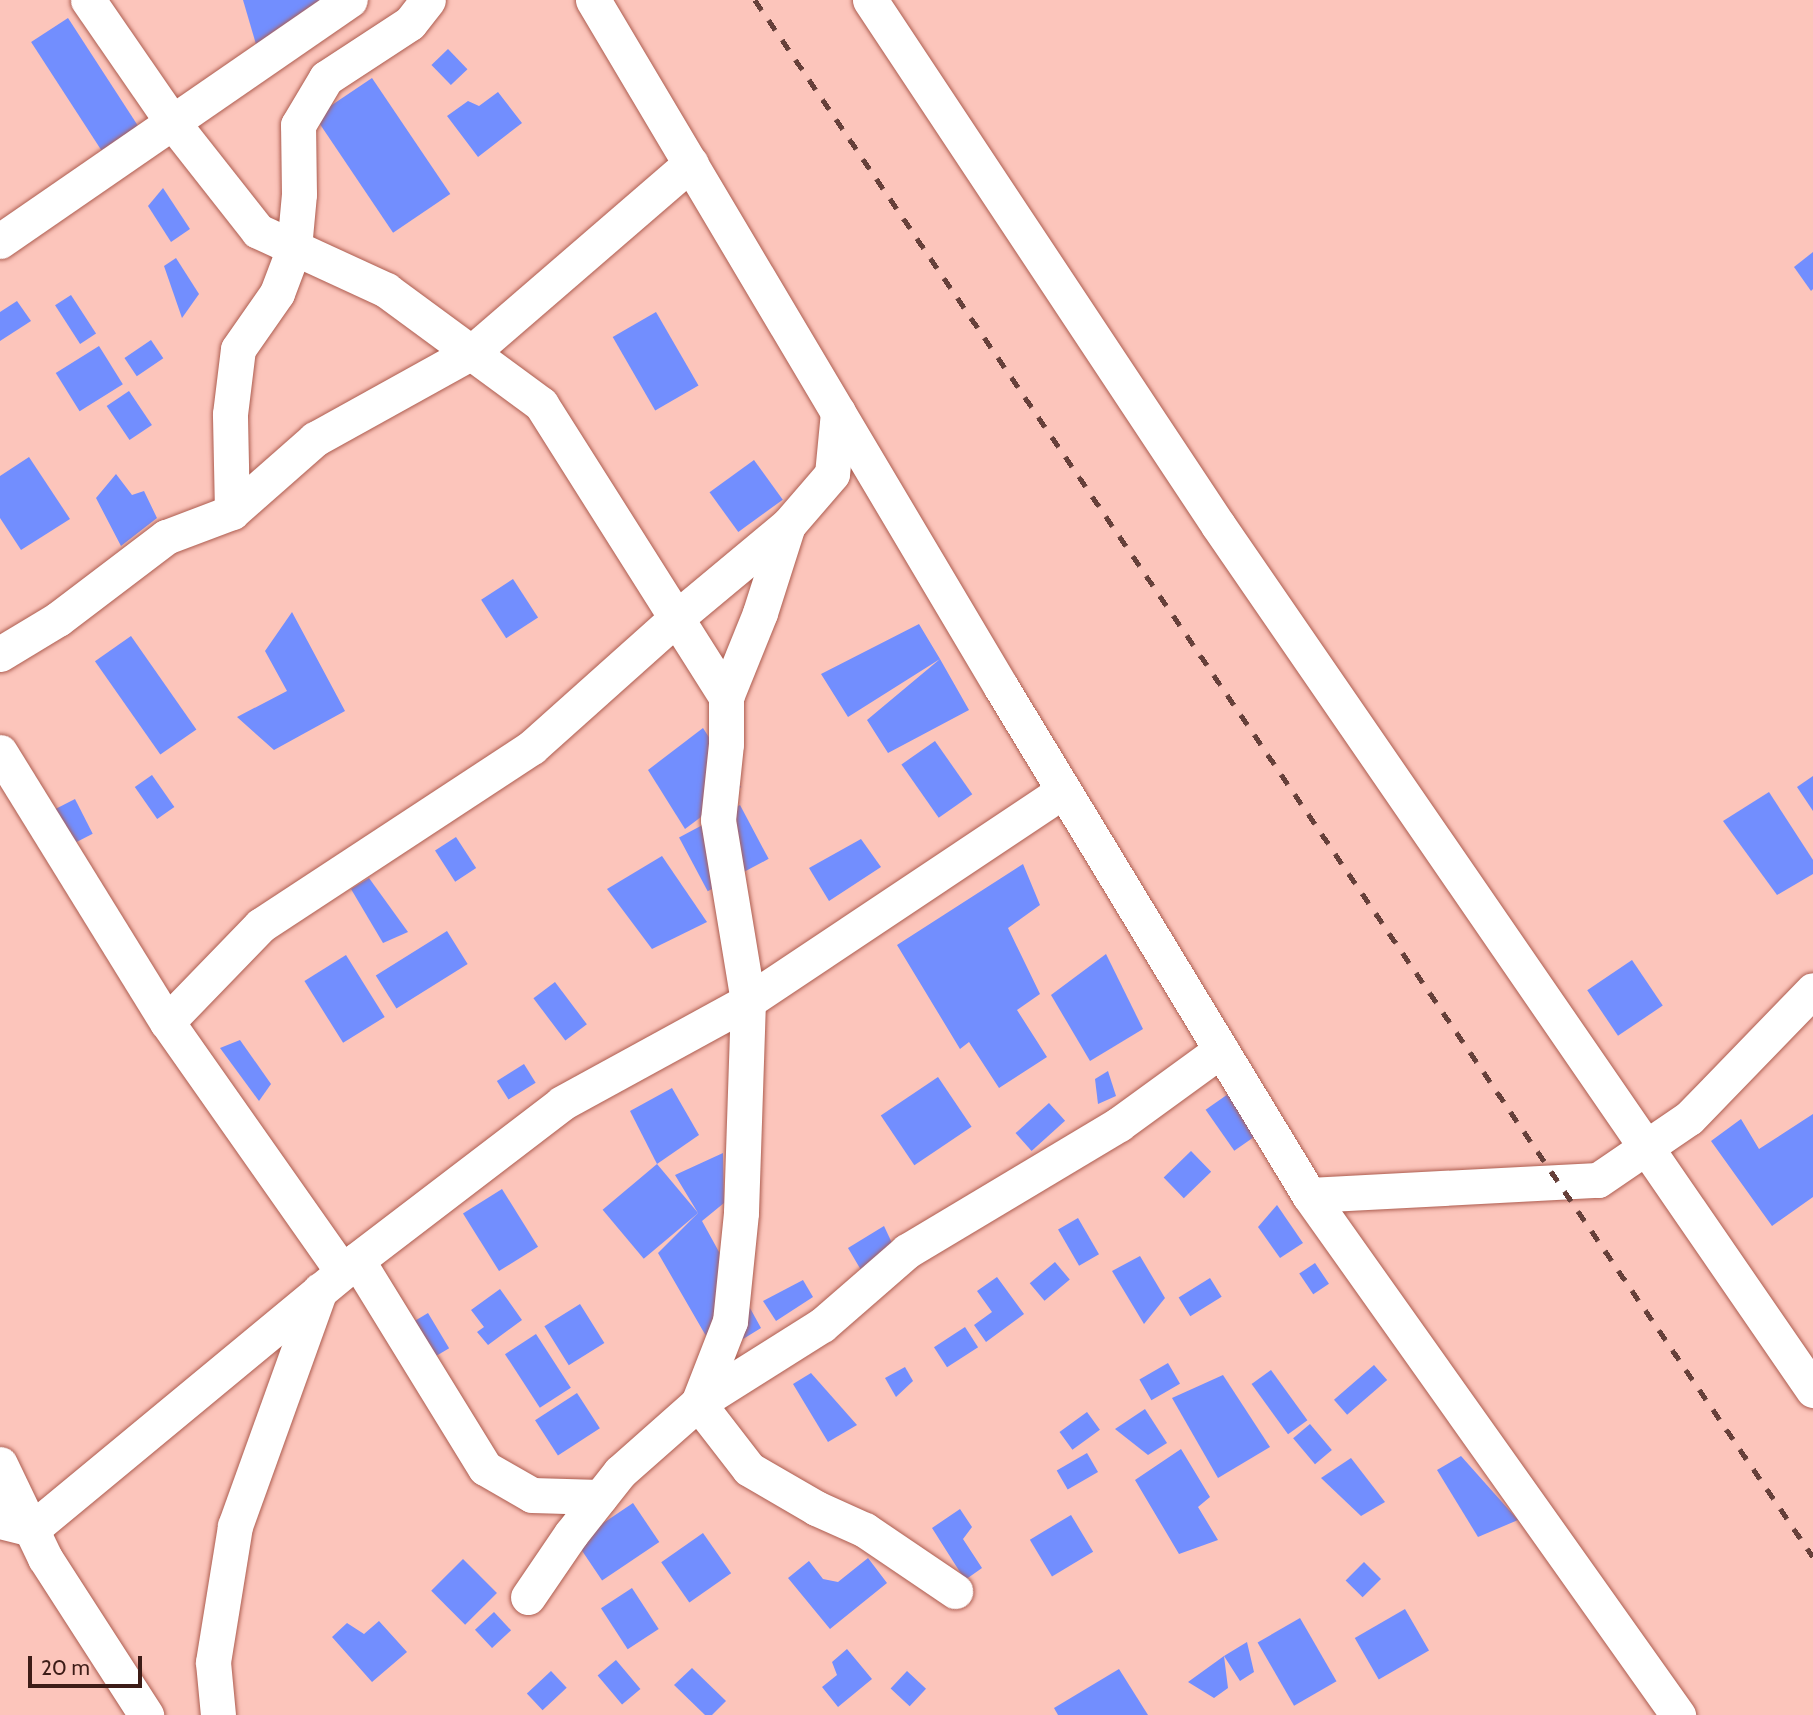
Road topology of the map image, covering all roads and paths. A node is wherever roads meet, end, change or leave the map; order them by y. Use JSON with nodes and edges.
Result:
{"nodes":[{"id":1,"x":88,"y":0,"type":"edge"},
{"id":2,"x":350,"y":0,"type":"edge"},
{"id":3,"x":428,"y":0,"type":"edge"},
{"id":4,"x":593,"y":0,"type":"edge"},
{"id":5,"x":870,"y":0,"type":"edge"},
{"id":6,"x":173,"y":123,"type":"junction"},
{"id":7,"x":691,"y":163,"type":"junction"},
{"id":8,"x":0,"y":241,"type":"edge"},
{"id":9,"x":294,"y":248,"type":"junction"},
{"id":10,"x":472,"y":352,"type":"junction"},
{"id":11,"x":838,"y":412,"type":"junction"},
{"id":12,"x":232,"y":512,"type":"junction"},
{"id":13,"x":788,"y":525,"type":"junction"},
{"id":14,"x":675,"y":619,"type":"junction"},
{"id":15,"x":0,"y":654,"type":"edge"},
{"id":16,"x":726,"y":697,"type":"junction"},
{"id":17,"x":0,"y":752,"type":"edge"},
{"id":18,"x":1063,"y":791,"type":"junction"},
{"id":19,"x":1813,"y":990,"type":"edge"},
{"id":20,"x":748,"y":1000,"type":"junction"},
{"id":21,"x":167,"y":1022,"type":"junction"},
{"id":22,"x":1221,"y":1050,"type":"junction"},
{"id":23,"x":1646,"y":1147,"type":"junction"},
{"id":24,"x":1309,"y":1195,"type":"junction"},
{"id":25,"x":340,"y":1274,"type":"junction"},
{"id":26,"x":1813,"y":1390,"type":"edge"},
{"id":27,"x":698,"y":1403,"type":"junction"},
{"id":28,"x":0,"y":1464,"type":"edge"},
{"id":29,"x":600,"y":1497,"type":"junction"},
{"id":30,"x":16,"y":1525,"type":"edge"},
{"id":31,"x":954,"y":1591,"type":"dead end"},
{"id":32,"x":528,"y":1597,"type":"dead end"},
{"id":33,"x":146,"y":1715,"type":"edge"},
{"id":34,"x":218,"y":1715,"type":"edge"},
{"id":35,"x":1678,"y":1715,"type":"edge"}],
"edges":[{"from":1,"to":6,"type":"street"},
{"from":2,"to":6,"type":"street"},
{"from":3,"to":9,"type":"street"},
{"from":4,"to":7,"type":"street"},
{"from":5,"to":23,"type":"street"},
{"from":6,"to":8,"type":"street"},
{"from":6,"to":9,"type":"street"},
{"from":7,"to":10,"type":"street"},
{"from":7,"to":11,"type":"street"},
{"from":9,"to":10,"type":"street"},
{"from":9,"to":12,"type":"street"},
{"from":10,"to":12,"type":"street"},
{"from":10,"to":14,"type":"street"},
{"from":11,"to":13,"type":"street"},
{"from":11,"to":18,"type":"street"},
{"from":12,"to":15,"type":"street"},
{"from":13,"to":14,"type":"street"},
{"from":13,"to":16,"type":"street"},
{"from":14,"to":16,"type":"street"},
{"from":14,"to":21,"type":"street"},
{"from":16,"to":20,"type":"street"},
{"from":17,"to":21,"type":"street"},
{"from":18,"to":20,"type":"street"},
{"from":18,"to":22,"type":"street"},
{"from":19,"to":23,"type":"street"},
{"from":20,"to":25,"type":"street"},
{"from":20,"to":27,"type":"street"},
{"from":21,"to":25,"type":"street"},
{"from":22,"to":24,"type":"street"},
{"from":22,"to":27,"type":"street"},
{"from":23,"to":24,"type":"street"},
{"from":23,"to":26,"type":"street"},
{"from":24,"to":35,"type":"street"},
{"from":25,"to":29,"type":"street"},
{"from":25,"to":30,"type":"street"},
{"from":25,"to":34,"type":"street"},
{"from":27,"to":29,"type":"street"},
{"from":27,"to":31,"type":"street"},
{"from":28,"to":30,"type":"street"},
{"from":29,"to":32,"type":"street"},
{"from":30,"to":33,"type":"street"}]}
